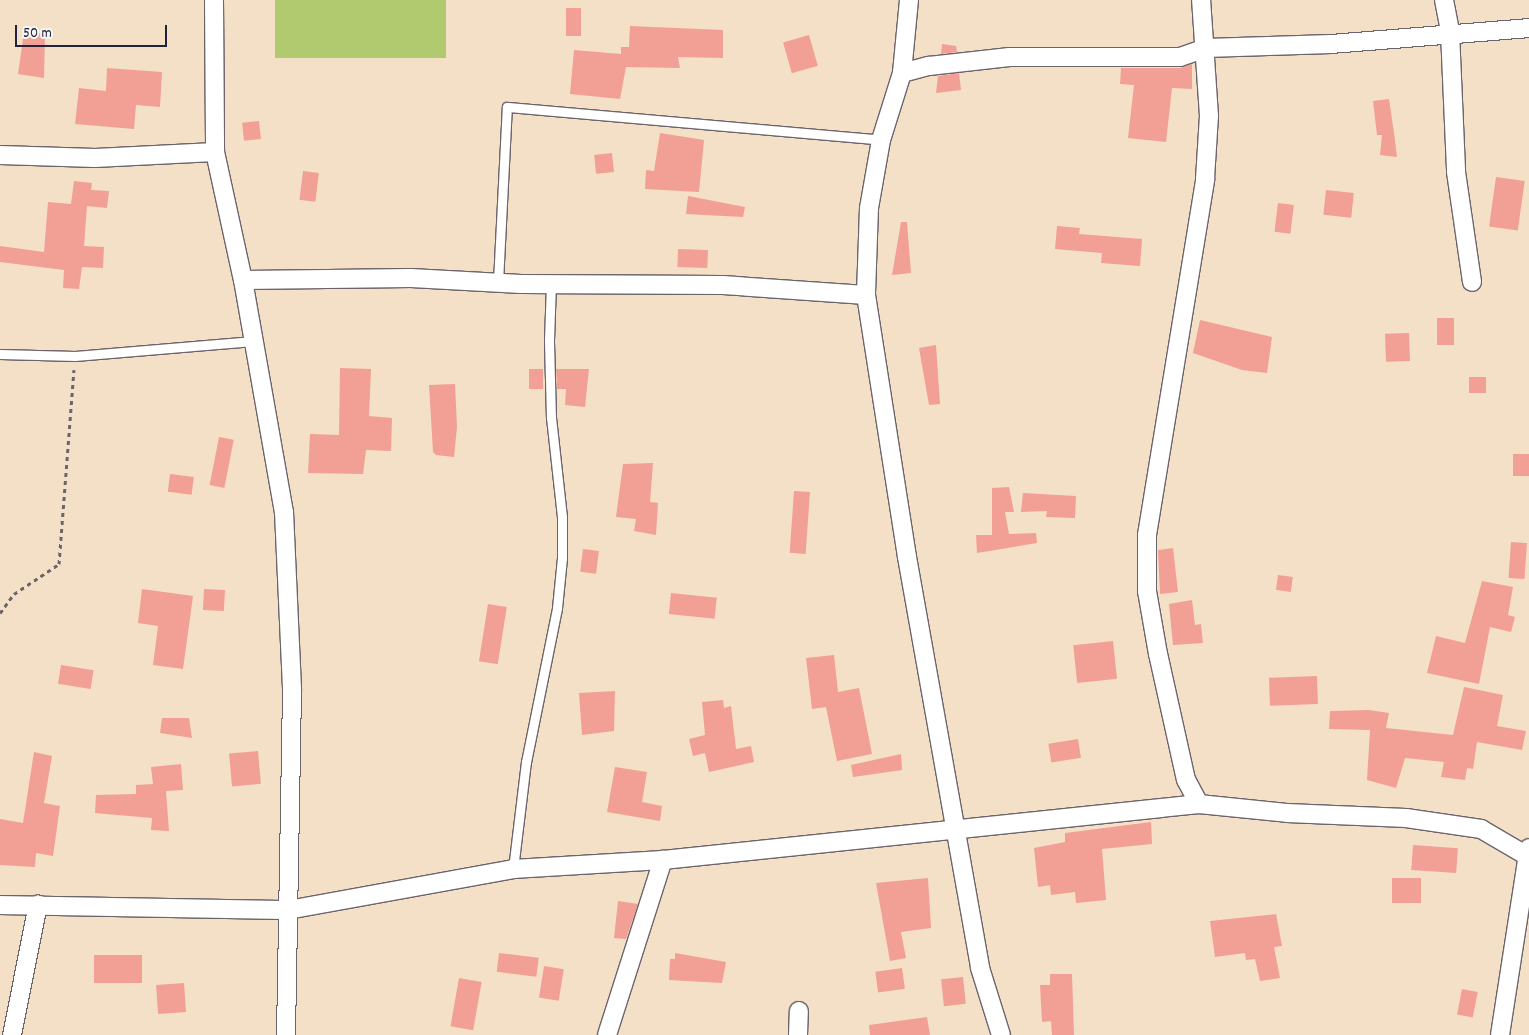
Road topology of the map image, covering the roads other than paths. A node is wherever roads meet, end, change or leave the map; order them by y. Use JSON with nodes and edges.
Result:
{"nodes":[{"id":1,"x":214,"y":0,"type":"edge"},
{"id":2,"x":909,"y":0,"type":"edge"},
{"id":3,"x":1201,"y":0,"type":"edge"},
{"id":4,"x":1444,"y":0,"type":"edge"},
{"id":5,"x":1529,"y":28,"type":"edge"},
{"id":6,"x":1450,"y":32,"type":"junction"},
{"id":7,"x":1206,"y":48,"type":"junction"},
{"id":8,"x":902,"y":73,"type":"junction"},
{"id":9,"x":881,"y":140,"type":"junction"},
{"id":10,"x":215,"y":152,"type":"junction"},
{"id":11,"x":0,"y":155,"type":"edge"},
{"id":12,"x":243,"y":280,"type":"junction"},
{"id":13,"x":498,"y":282,"type":"junction"},
{"id":14,"x":551,"y":282,"type":"junction"},
{"id":15,"x":1472,"y":282,"type":"dead end"},
{"id":16,"x":866,"y":294,"type":"junction"},
{"id":17,"x":253,"y":341,"type":"junction"},
{"id":18,"x":0,"y":354,"type":"edge"},
{"id":19,"x":1199,"y":804,"type":"junction"},
{"id":20,"x":955,"y":828,"type":"junction"},
{"id":21,"x":1529,"y":854,"type":"edge"},
{"id":22,"x":663,"y":860,"type":"junction"},
{"id":23,"x":513,"y":869,"type":"junction"},
{"id":24,"x":0,"y":905,"type":"edge"},
{"id":25,"x":38,"y":905,"type":"junction"},
{"id":26,"x":288,"y":910,"type":"junction"},
{"id":27,"x":799,"y":1011,"type":"dead end"},
{"id":28,"x":12,"y":1035,"type":"edge"},
{"id":29,"x":286,"y":1035,"type":"edge"},
{"id":30,"x":607,"y":1035,"type":"edge"},
{"id":31,"x":798,"y":1035,"type":"edge"},
{"id":32,"x":1001,"y":1035,"type":"edge"},
{"id":33,"x":1500,"y":1035,"type":"edge"}],
"edges":[{"from":1,"to":10,"type":"street"},
{"from":2,"to":8,"type":"street"},
{"from":3,"to":7,"type":"street"},
{"from":4,"to":6,"type":"street"},
{"from":5,"to":6,"type":"street"},
{"from":6,"to":7,"type":"street"},
{"from":6,"to":15,"type":"street"},
{"from":7,"to":8,"type":"street"},
{"from":7,"to":19,"type":"street"},
{"from":8,"to":9,"type":"street"},
{"from":9,"to":13,"type":"lane"},
{"from":9,"to":16,"type":"street"},
{"from":10,"to":11,"type":"street"},
{"from":10,"to":12,"type":"street"},
{"from":12,"to":13,"type":"street"},
{"from":12,"to":17,"type":"street"},
{"from":13,"to":14,"type":"street"},
{"from":14,"to":16,"type":"street"},
{"from":14,"to":23,"type":"lane"},
{"from":16,"to":20,"type":"street"},
{"from":17,"to":18,"type":"lane"},
{"from":17,"to":26,"type":"street"},
{"from":19,"to":20,"type":"street"},
{"from":19,"to":21,"type":"street"},
{"from":20,"to":22,"type":"street"},
{"from":20,"to":32,"type":"street"},
{"from":21,"to":33,"type":"street"},
{"from":22,"to":23,"type":"street"},
{"from":22,"to":30,"type":"street"},
{"from":23,"to":26,"type":"street"},
{"from":24,"to":25,"type":"street"},
{"from":25,"to":26,"type":"street"},
{"from":25,"to":28,"type":"street"},
{"from":26,"to":29,"type":"street"},
{"from":27,"to":31,"type":"street"}]}
